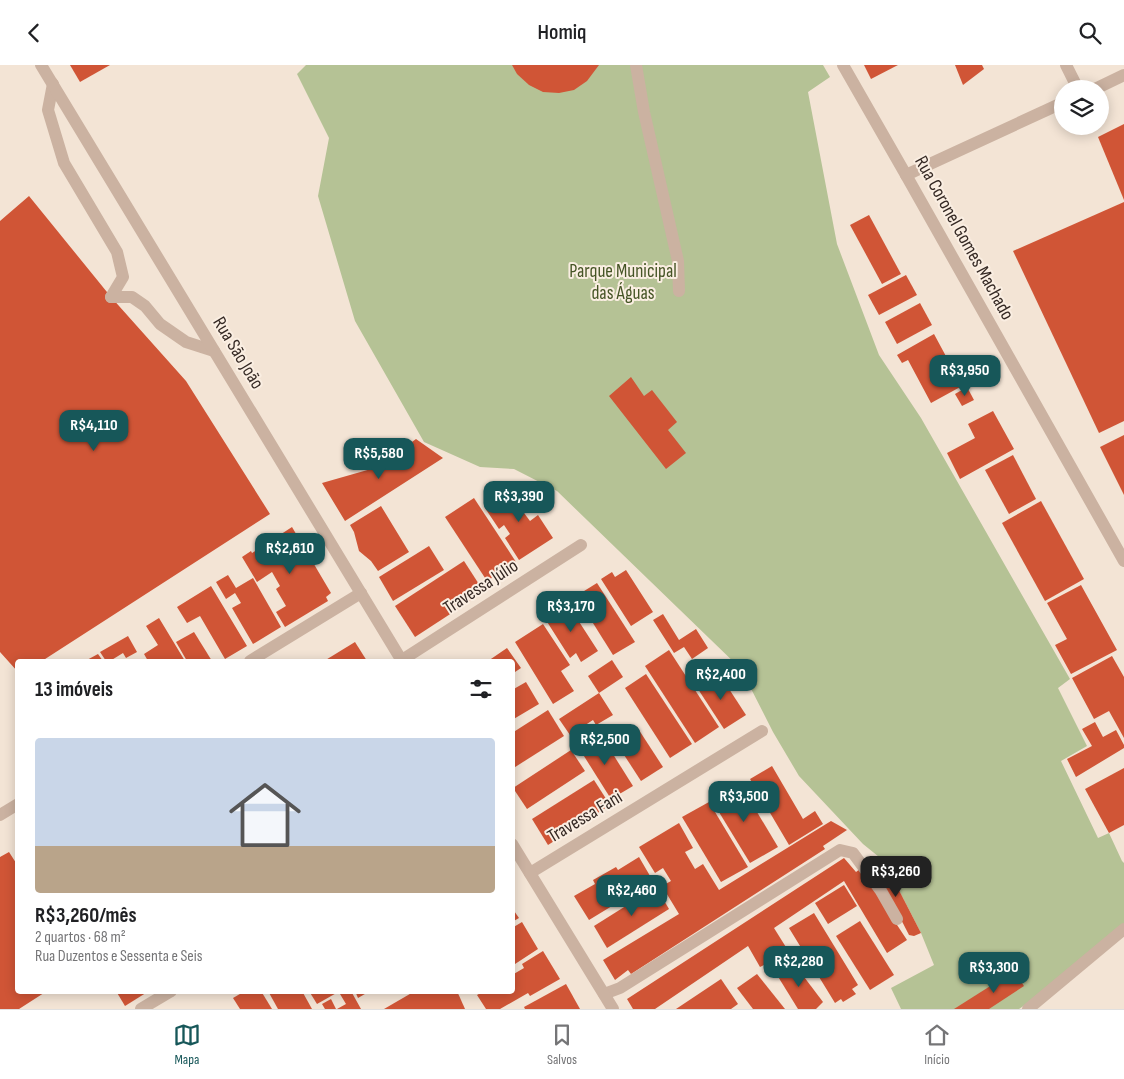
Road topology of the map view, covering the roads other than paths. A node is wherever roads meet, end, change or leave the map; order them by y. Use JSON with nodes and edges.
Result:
{"nodes":[{"id":1,"x":41,"y":65,"type":"edge"},
{"id":2,"x":636,"y":65,"type":"edge"},
{"id":3,"x":843,"y":65,"type":"edge"},
{"id":4,"x":1066,"y":65,"type":"edge"},
{"id":5,"x":1124,"y":75,"type":"edge"},
{"id":6,"x":1074,"y":80,"type":"edge"},
{"id":7,"x":1109,"y":82,"type":"edge"},
{"id":8,"x":53,"y":84,"type":"junction"},
{"id":9,"x":1054,"y":107,"type":"edge"},
{"id":10,"x":906,"y":175,"type":"junction"},
{"id":11,"x":679,"y":291,"type":"dead end"},
{"id":12,"x":214,"y":351,"type":"junction"},
{"id":13,"x":580,"y":545,"type":"dead end"},
{"id":14,"x":1124,"y":561,"type":"edge"},
{"id":15,"x":361,"y":593,"type":"junction"},
{"id":16,"x":253,"y":659,"type":"edge"},
{"id":17,"x":401,"y":659,"type":"edge"},
{"id":18,"x":405,"y":659,"type":"edge"},
{"id":19,"x":762,"y":731,"type":"dead end"},
{"id":20,"x":15,"y":806,"type":"edge"},
{"id":21,"x":0,"y":815,"type":"edge"},
{"id":22,"x":515,"y":848,"type":"edge"},
{"id":23,"x":530,"y":873,"type":"junction"},
{"id":24,"x":897,"y":919,"type":"dead end"},
{"id":25,"x":1124,"y":929,"type":"edge"},
{"id":26,"x":166,"y":994,"type":"edge"},
{"id":27,"x":604,"y":994,"type":"junction"},
{"id":28,"x":141,"y":1009,"type":"edge"},
{"id":29,"x":612,"y":1009,"type":"edge"},
{"id":30,"x":1028,"y":1009,"type":"edge"}],
"edges":[{"from":1,"to":8,"type":"street","name":"Rua São João"},
{"from":2,"to":11,"type":"street"},
{"from":3,"to":10,"type":"street","name":"Rua Coronel Gomes Machado"},
{"from":4,"to":6,"type":"street"},
{"from":5,"to":7,"type":"street"},
{"from":8,"to":12,"type":"street","name":"Rua São João"},
{"from":8,"to":12,"type":"street"},
{"from":9,"to":10,"type":"street"},
{"from":10,"to":14,"type":"street","name":"Rua Coronel Gomes Machado"},
{"from":12,"to":15,"type":"street","name":"Rua São João"},
{"from":13,"to":18,"type":"street","name":"Travessa Júlio"},
{"from":15,"to":16,"type":"street"},
{"from":15,"to":17,"type":"street","name":"Rua São João"},
{"from":19,"to":23,"type":"street","name":"Travessa Fani"},
{"from":20,"to":21,"type":"street"},
{"from":22,"to":23,"type":"street"},
{"from":23,"to":27,"type":"street"},
{"from":24,"to":27,"type":"street"},
{"from":25,"to":30,"type":"street"},
{"from":26,"to":28,"type":"street"},
{"from":27,"to":29,"type":"street"}]}
